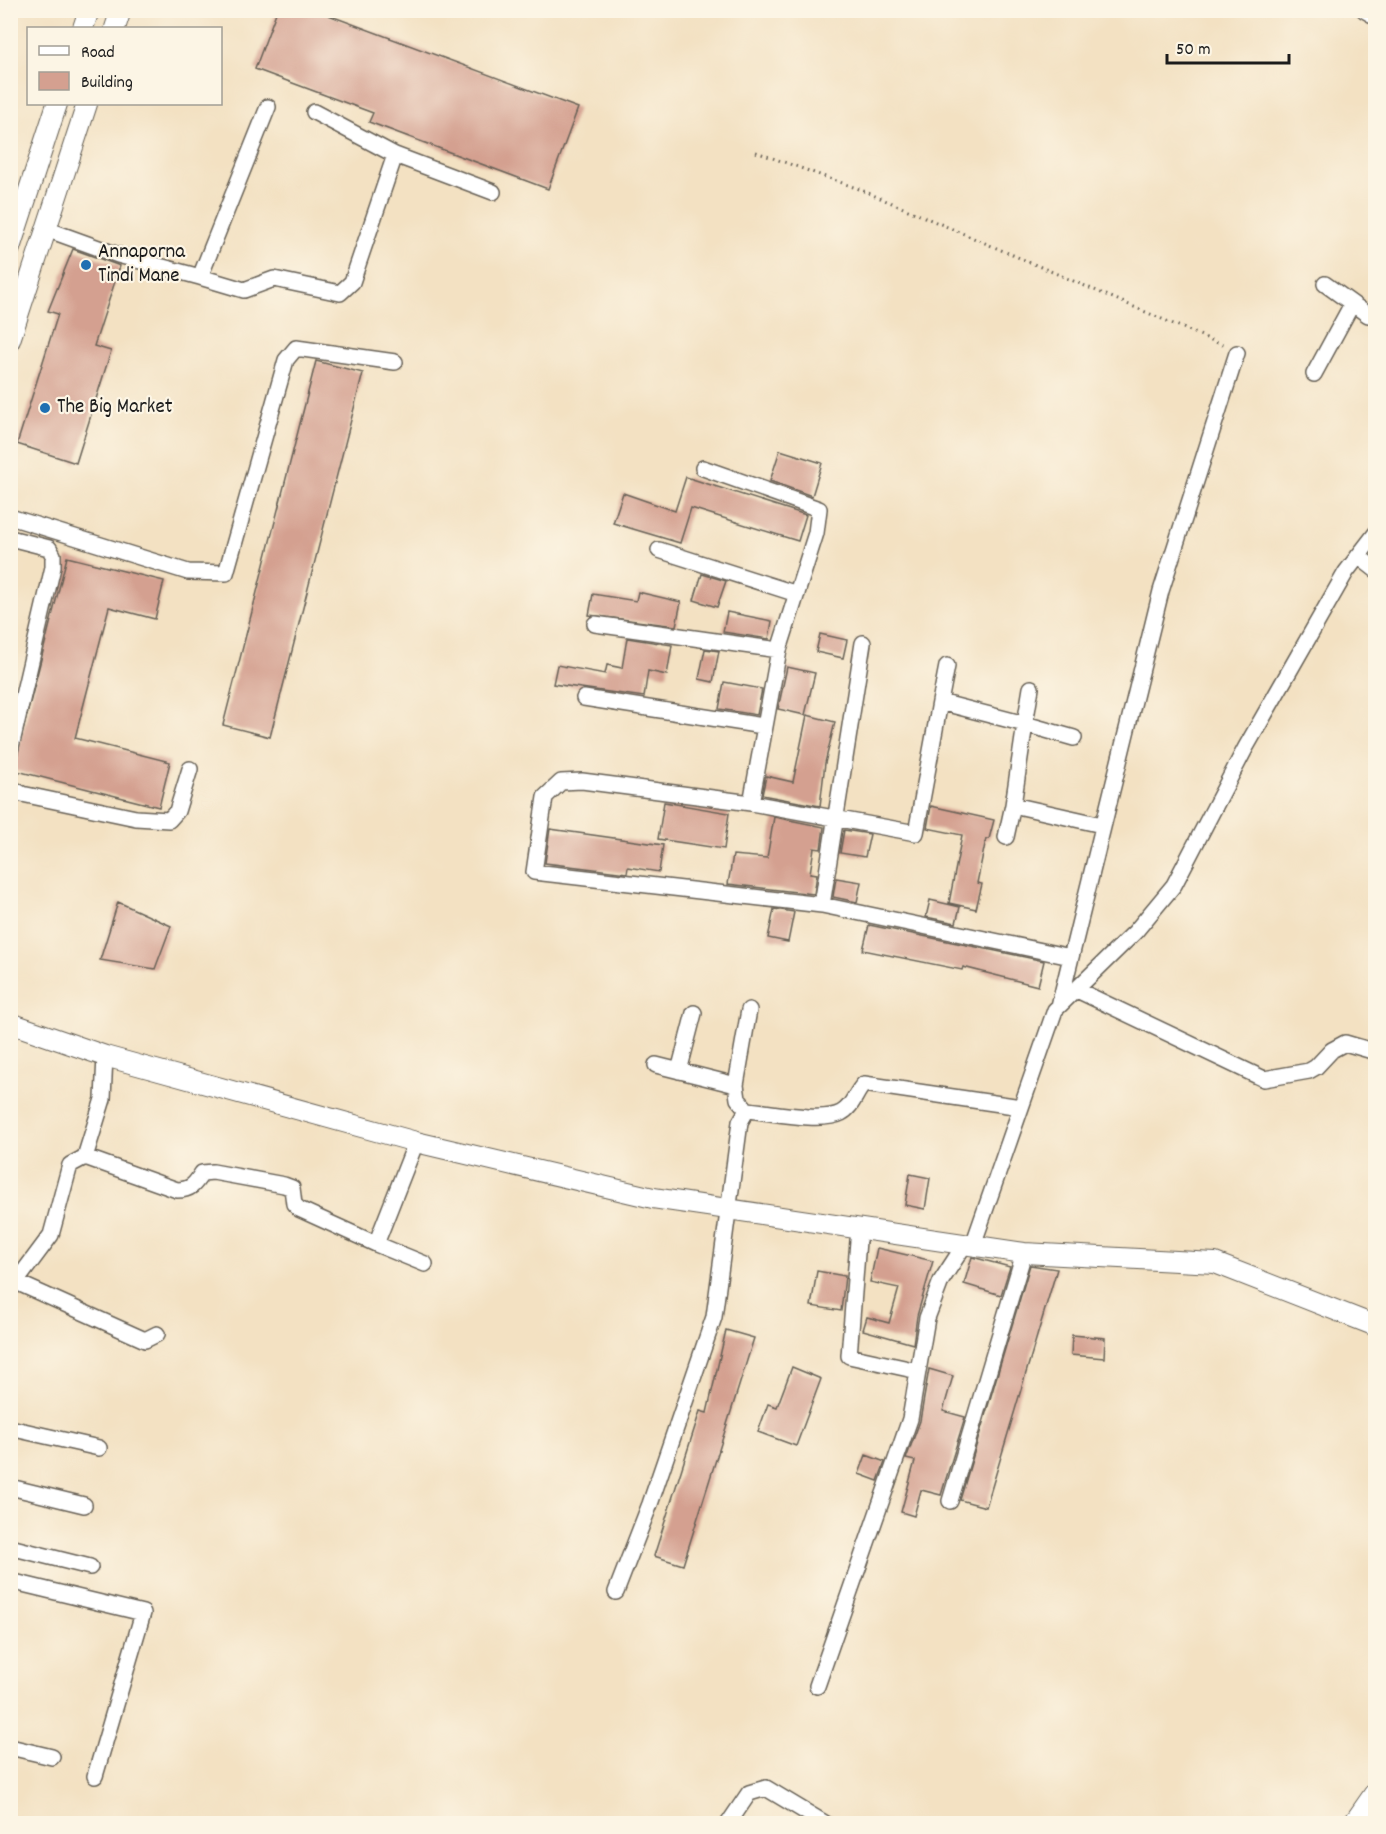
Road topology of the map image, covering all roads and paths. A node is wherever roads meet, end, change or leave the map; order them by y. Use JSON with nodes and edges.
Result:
{"nodes":[{"id":1,"x":89,"y":10,"type":"edge"},
{"id":2,"x":121,"y":10,"type":"edge"},
{"id":3,"x":1364,"y":10,"type":"edge"},
{"id":4,"x":1376,"y":17,"type":"edge"},
{"id":5,"x":83,"y":27,"type":"edge"},
{"id":6,"x":114,"y":27,"type":"edge"},
{"id":7,"x":57,"y":105,"type":"edge"},
{"id":8,"x":86,"y":105,"type":"edge"},
{"id":9,"x":268,"y":107,"type":"dead end"},
{"id":10,"x":314,"y":112,"type":"dead end"},
{"id":11,"x":756,"y":152,"type":"dead end"},
{"id":12,"x":395,"y":155,"type":"junction"},
{"id":13,"x":493,"y":192,"type":"dead end"},
{"id":14,"x":17,"y":203,"type":"edge"},
{"id":15,"x":46,"y":229,"type":"junction"},
{"id":16,"x":10,"y":248,"type":"edge"},
{"id":17,"x":200,"y":277,"type":"junction"},
{"id":18,"x":1325,"y":284,"type":"dead end"},
{"id":19,"x":1352,"y":304,"type":"junction"},
{"id":20,"x":1373,"y":314,"type":"edge"},
{"id":21,"x":10,"y":340,"type":"edge"},
{"id":22,"x":1237,"y":353,"type":"joint"},
{"id":23,"x":395,"y":362,"type":"dead end"},
{"id":24,"x":1314,"y":374,"type":"dead end"},
{"id":25,"x":703,"y":468,"type":"dead end"},
{"id":26,"x":10,"y":517,"type":"edge"},
{"id":27,"x":1376,"y":533,"type":"edge"},
{"id":28,"x":10,"y":538,"type":"edge"},
{"id":29,"x":660,"y":550,"type":"dead end"},
{"id":30,"x":1358,"y":556,"type":"junction"},
{"id":31,"x":1376,"y":570,"type":"edge"},
{"id":32,"x":797,"y":594,"type":"junction"},
{"id":33,"x":595,"y":624,"type":"dead end"},
{"id":34,"x":863,"y":643,"type":"dead end"},
{"id":35,"x":779,"y":650,"type":"junction"},
{"id":36,"x":947,"y":666,"type":"dead end"},
{"id":37,"x":1031,"y":688,"type":"dead end"},
{"id":38,"x":584,"y":698,"type":"dead end"},
{"id":39,"x":940,"y":702,"type":"junction"},
{"id":40,"x":1025,"y":724,"type":"junction"},
{"id":41,"x":763,"y":726,"type":"junction"},
{"id":42,"x":1074,"y":738,"type":"dead end"},
{"id":43,"x":10,"y":751,"type":"edge"},
{"id":44,"x":190,"y":769,"type":"dead end"},
{"id":45,"x":10,"y":787,"type":"edge"},
{"id":46,"x":751,"y":803,"type":"junction"},
{"id":47,"x":1013,"y":805,"type":"junction"},
{"id":48,"x":836,"y":817,"type":"junction"},
{"id":49,"x":1102,"y":825,"type":"junction"},
{"id":50,"x":1006,"y":837,"type":"dead end"},
{"id":51,"x":822,"y":905,"type":"junction"},
{"id":52,"x":1071,"y":957,"type":"junction"},
{"id":53,"x":1077,"y":990,"type":"junction"},
{"id":54,"x":1059,"y":1006,"type":"junction"},
{"id":55,"x":749,"y":1010,"type":"dead end"},
{"id":56,"x":694,"y":1013,"type":"dead end"},
{"id":57,"x":10,"y":1023,"type":"edge"},
{"id":58,"x":1376,"y":1052,"type":"edge"},
{"id":59,"x":105,"y":1056,"type":"junction"},
{"id":60,"x":656,"y":1065,"type":"dead end"},
{"id":61,"x":679,"y":1071,"type":"junction"},
{"id":62,"x":736,"y":1085,"type":"junction"},
{"id":63,"x":1021,"y":1107,"type":"junction"},
{"id":64,"x":747,"y":1110,"type":"junction"},
{"id":65,"x":416,"y":1142,"type":"junction"},
{"id":66,"x":84,"y":1158,"type":"junction"},
{"id":67,"x":730,"y":1209,"type":"junction"},
{"id":68,"x":859,"y":1228,"type":"junction"},
{"id":69,"x":376,"y":1244,"type":"junction"},
{"id":70,"x":969,"y":1245,"type":"junction"},
{"id":71,"x":1024,"y":1253,"type":"junction"},
{"id":72,"x":425,"y":1264,"type":"dead end"},
{"id":73,"x":13,"y":1281,"type":"edge"},
{"id":74,"x":1376,"y":1326,"type":"edge"},
{"id":75,"x":157,"y":1334,"type":"dead end"},
{"id":76,"x":918,"y":1371,"type":"junction"},
{"id":77,"x":10,"y":1428,"type":"edge"},
{"id":78,"x":99,"y":1448,"type":"dead end"},
{"id":79,"x":10,"y":1487,"type":"edge"},
{"id":80,"x":950,"y":1501,"type":"dead end"},
{"id":81,"x":84,"y":1505,"type":"dead end"},
{"id":82,"x":10,"y":1547,"type":"edge"},
{"id":83,"x":90,"y":1567,"type":"dead end"},
{"id":84,"x":10,"y":1581,"type":"edge"},
{"id":85,"x":616,"y":1592,"type":"dead end"},
{"id":86,"x":817,"y":1686,"type":"dead end"},
{"id":87,"x":10,"y":1747,"type":"edge"},
{"id":88,"x":52,"y":1757,"type":"dead end"},
{"id":89,"x":95,"y":1776,"type":"dead end"},
{"id":90,"x":1376,"y":1791,"type":"edge"},
{"id":91,"x":728,"y":1824,"type":"edge"},
{"id":92,"x":826,"y":1824,"type":"edge"},
{"id":93,"x":1353,"y":1824,"type":"edge"}],
"edges":[{"from":1,"to":5,"type":"main road"},
{"from":2,"to":6,"type":"main road"},
{"from":3,"to":4,"type":"street"},
{"from":7,"to":14,"type":"main road"},
{"from":8,"to":15,"type":"main road"},
{"from":9,"to":17,"type":"street"},
{"from":10,"to":12,"type":"street"},
{"from":11,"to":22,"type":"path"},
{"from":12,"to":13,"type":"street"},
{"from":12,"to":17,"type":"street"},
{"from":14,"to":16,"type":"main road"},
{"from":15,"to":17,"type":"street"},
{"from":15,"to":21,"type":"main road"},
{"from":18,"to":19,"type":"street"},
{"from":19,"to":20,"type":"street"},
{"from":19,"to":24,"type":"street"},
{"from":22,"to":49,"type":"street"},
{"from":23,"to":26,"type":"street"},
{"from":25,"to":32,"type":"street"},
{"from":27,"to":30,"type":"street"},
{"from":28,"to":43,"type":"street"},
{"from":29,"to":32,"type":"street"},
{"from":30,"to":31,"type":"street"},
{"from":30,"to":53,"type":"street"},
{"from":32,"to":35,"type":"street"},
{"from":33,"to":35,"type":"street"},
{"from":34,"to":48,"type":"street"},
{"from":35,"to":41,"type":"street"},
{"from":36,"to":39,"type":"street"},
{"from":37,"to":40,"type":"street"},
{"from":38,"to":41,"type":"street"},
{"from":39,"to":40,"type":"street"},
{"from":39,"to":48,"type":"street"},
{"from":40,"to":42,"type":"street"},
{"from":40,"to":47,"type":"street"},
{"from":41,"to":46,"type":"street"},
{"from":44,"to":45,"type":"street"},
{"from":46,"to":48,"type":"street"},
{"from":46,"to":51,"type":"street"},
{"from":47,"to":49,"type":"street"},
{"from":47,"to":50,"type":"street"},
{"from":48,"to":51,"type":"street"},
{"from":49,"to":52,"type":"street"},
{"from":51,"to":52,"type":"street"},
{"from":52,"to":54,"type":"street"},
{"from":53,"to":54,"type":"street"},
{"from":53,"to":58,"type":"street"},
{"from":54,"to":63,"type":"street"},
{"from":55,"to":62,"type":"street"},
{"from":56,"to":61,"type":"street"},
{"from":57,"to":59,"type":"main road"},
{"from":59,"to":65,"type":"main road"},
{"from":59,"to":66,"type":"street"},
{"from":60,"to":61,"type":"street"},
{"from":61,"to":62,"type":"street"},
{"from":62,"to":64,"type":"street"},
{"from":63,"to":64,"type":"street"},
{"from":63,"to":70,"type":"street"},
{"from":64,"to":67,"type":"street"},
{"from":65,"to":67,"type":"main road"},
{"from":65,"to":69,"type":"street"},
{"from":66,"to":69,"type":"street"},
{"from":66,"to":73,"type":"street"},
{"from":67,"to":68,"type":"main road"},
{"from":67,"to":85,"type":"street"},
{"from":68,"to":70,"type":"main road"},
{"from":68,"to":76,"type":"street"},
{"from":69,"to":72,"type":"street"},
{"from":70,"to":71,"type":"main road"},
{"from":70,"to":76,"type":"street"},
{"from":71,"to":74,"type":"main road"},
{"from":71,"to":80,"type":"street"},
{"from":73,"to":75,"type":"street"},
{"from":76,"to":86,"type":"street"},
{"from":77,"to":78,"type":"street"},
{"from":79,"to":81,"type":"street"},
{"from":82,"to":83,"type":"street"},
{"from":84,"to":89,"type":"street"},
{"from":87,"to":88,"type":"street"},
{"from":90,"to":93,"type":"main road"},
{"from":91,"to":92,"type":"street"}]}
